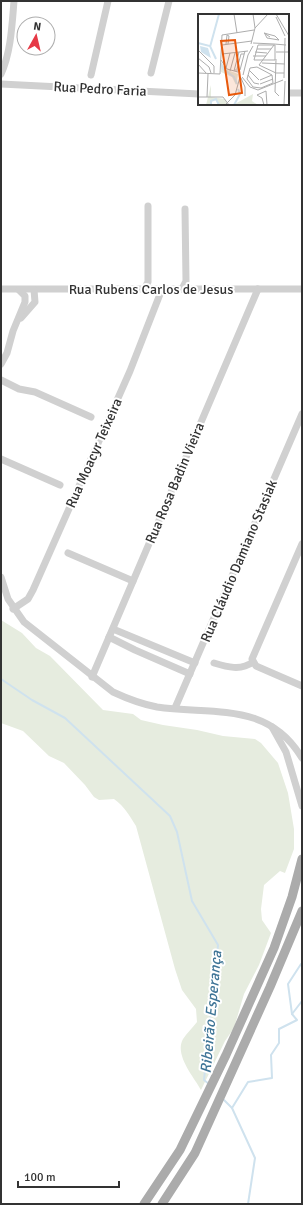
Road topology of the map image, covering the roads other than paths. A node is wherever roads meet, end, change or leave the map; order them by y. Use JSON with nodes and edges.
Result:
{"nodes":[{"id":1,"x":14,"y":1,"type":"edge"},
{"id":2,"x":108,"y":1,"type":"edge"},
{"id":3,"x":169,"y":1,"type":"edge"},
{"id":4,"x":151,"y":73,"type":"dead end"},
{"id":5,"x":1,"y":74,"type":"edge"},
{"id":6,"x":91,"y":75,"type":"dead end"},
{"id":7,"x":1,"y":84,"type":"edge"},
{"id":8,"x":302,"y":93,"type":"edge"},
{"id":9,"x":198,"y":94,"type":"edge"},
{"id":10,"x":289,"y":94,"type":"edge"},
{"id":11,"x":148,"y":206,"type":"dead end"},
{"id":12,"x":185,"y":209,"type":"dead end"},
{"id":13,"x":258,"y":288,"type":"junction"},
{"id":14,"x":302,"y":288,"type":"edge"},
{"id":15,"x":1,"y":289,"type":"edge"},
{"id":16,"x":144,"y":289,"type":"junction"},
{"id":17,"x":162,"y":289,"type":"junction"},
{"id":18,"x":182,"y":289,"type":"junction"},
{"id":19,"x":20,"y":290,"type":"junction"},
{"id":20,"x":34,"y":290,"type":"junction"},
{"id":21,"x":17,"y":322,"type":"junction"},
{"id":22,"x":1,"y":364,"type":"edge"},
{"id":23,"x":1,"y":380,"type":"edge"},
{"id":24,"x":302,"y":414,"type":"edge"},
{"id":25,"x":91,"y":417,"type":"dead end"},
{"id":26,"x":1,"y":459,"type":"edge"},
{"id":27,"x":60,"y":485,"type":"dead end"},
{"id":28,"x":302,"y":544,"type":"edge"},
{"id":29,"x":68,"y":553,"type":"dead end"},
{"id":30,"x":1,"y":577,"type":"edge"},
{"id":31,"x":133,"y":581,"type":"junction"},
{"id":32,"x":13,"y":609,"type":"junction"},
{"id":33,"x":113,"y":629,"type":"junction"},
{"id":34,"x":109,"y":636,"type":"junction"},
{"id":35,"x":253,"y":662,"type":"junction"},
{"id":36,"x":195,"y":663,"type":"junction"},
{"id":37,"x":214,"y":663,"type":"dead end"},
{"id":38,"x":190,"y":674,"type":"junction"},
{"id":39,"x":92,"y":677,"type":"junction"},
{"id":40,"x":302,"y":686,"type":"edge"},
{"id":41,"x":176,"y":708,"type":"junction"},
{"id":42,"x":271,"y":726,"type":"junction"},
{"id":43,"x":302,"y":758,"type":"edge"},
{"id":44,"x":302,"y":806,"type":"edge"},
{"id":45,"x":302,"y":860,"type":"edge"},
{"id":46,"x":302,"y":911,"type":"edge"},
{"id":47,"x":144,"y":1204,"type":"edge"},
{"id":48,"x":162,"y":1204,"type":"edge"}],
"edges":[{"from":1,"to":5,"type":"street"},
{"from":2,"to":6,"type":"street"},
{"from":3,"to":4,"type":"street"},
{"from":7,"to":9,"type":"street","name":"Rua Pedro Faria"},
{"from":8,"to":10,"type":"street"},
{"from":11,"to":16,"type":"street"},
{"from":12,"to":18,"type":"street"},
{"from":13,"to":14,"type":"street","name":"Rua Rubens Carlos de Jesus"},
{"from":13,"to":18,"type":"street","name":"Rua Rubens Carlos de Jesus"},
{"from":13,"to":31,"type":"street","name":"Rua Rosa Badin Vieira"},
{"from":15,"to":19,"type":"street","name":"Rua Rubens Carlos de Jesus"},
{"from":16,"to":17,"type":"street","name":"Rua Rubens Carlos de Jesus"},
{"from":16,"to":20,"type":"street","name":"Rua Rubens Carlos de Jesus"},
{"from":17,"to":18,"type":"street","name":"Rua Rubens Carlos de Jesus"},
{"from":17,"to":32,"type":"street","name":"Rua Moacyr Teixeira"},
{"from":19,"to":20,"type":"street","name":"Rua Rubens Carlos de Jesus"},
{"from":19,"to":21,"type":"street"},
{"from":20,"to":21,"type":"street"},
{"from":21,"to":22,"type":"street"},
{"from":23,"to":25,"type":"street"},
{"from":24,"to":36,"type":"street","name":"Rua Cláudio Damiano Stasiak"},
{"from":26,"to":27,"type":"street"},
{"from":28,"to":35,"type":"street"},
{"from":29,"to":31,"type":"street"},
{"from":30,"to":32,"type":"street"},
{"from":31,"to":33,"type":"street","name":"Rua Rosa Badin Vieira"},
{"from":32,"to":39,"type":"street"},
{"from":33,"to":34,"type":"street","name":"Rua Rosa Badin Vieira"},
{"from":33,"to":36,"type":"street"},
{"from":34,"to":38,"type":"street"},
{"from":34,"to":39,"type":"street","name":"Rua Rosa Badin Vieira"},
{"from":35,"to":37,"type":"street"},
{"from":35,"to":40,"type":"street"},
{"from":36,"to":38,"type":"street","name":"Rua Cláudio Damiano Stasiak"},
{"from":38,"to":41,"type":"street","name":"Rua Cláudio Damiano Stasiak"},
{"from":39,"to":41,"type":"street"},
{"from":41,"to":42,"type":"street"},
{"from":42,"to":43,"type":"street"},
{"from":42,"to":44,"type":"street"},
{"from":45,"to":47,"type":"main road"},
{"from":46,"to":48,"type":"main road"}]}
